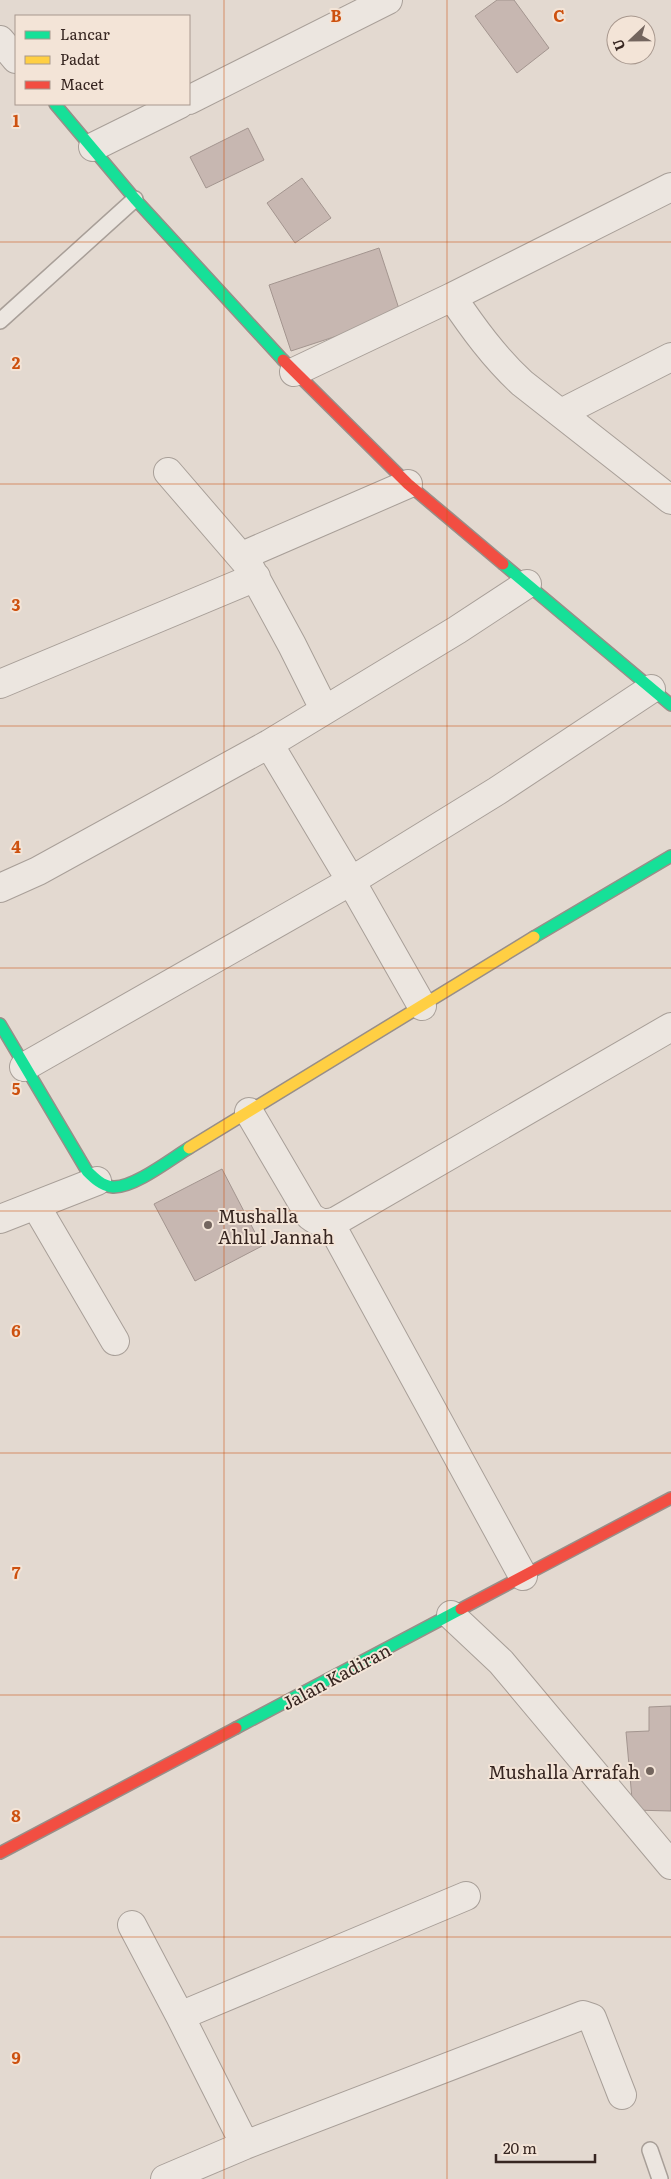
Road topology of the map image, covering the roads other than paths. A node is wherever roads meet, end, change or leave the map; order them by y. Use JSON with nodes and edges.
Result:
{"nodes":[{"id":1,"x":388,"y":0,"type":"edge"},
{"id":2,"x":0,"y":40,"type":"edge"},
{"id":3,"x":15,"y":58,"type":"edge"},
{"id":4,"x":190,"y":99,"type":"edge"},
{"id":5,"x":56,"y":105,"type":"edge"},
{"id":6,"x":178,"y":105,"type":"edge"},
{"id":7,"x":93,"y":147,"type":"junction"},
{"id":8,"x":671,"y":187,"type":"edge"},
{"id":9,"x":135,"y":199,"type":"junction"},
{"id":10,"x":452,"y":297,"type":"junction"},
{"id":11,"x":0,"y":321,"type":"edge"},
{"id":12,"x":671,"y":357,"type":"edge"},
{"id":13,"x":294,"y":372,"type":"junction"},
{"id":14,"x":560,"y":413,"type":"junction"},
{"id":15,"x":168,"y":472,"type":"dead end"},
{"id":16,"x":408,"y":484,"type":"junction"},
{"id":17,"x":671,"y":500,"type":"edge"},
{"id":18,"x":249,"y":567,"type":"junction"},
{"id":19,"x":527,"y":584,"type":"junction"},
{"id":20,"x":0,"y":684,"type":"edge"},
{"id":21,"x":661,"y":697,"type":"edge"},
{"id":22,"x":324,"y":709,"type":"junction"},
{"id":23,"x":268,"y":744,"type":"junction"},
{"id":24,"x":671,"y":856,"type":"edge"},
{"id":25,"x":351,"y":880,"type":"junction"},
{"id":26,"x":0,"y":888,"type":"edge"},
{"id":27,"x":422,"y":1006,"type":"junction"},
{"id":28,"x":0,"y":1024,"type":"edge"},
{"id":29,"x":671,"y":1027,"type":"edge"},
{"id":30,"x":13,"y":1059,"type":"edge"},
{"id":31,"x":250,"y":1112,"type":"junction"},
{"id":32,"x":97,"y":1181,"type":"junction"},
{"id":33,"x":36,"y":1206,"type":"junction"},
{"id":34,"x":0,"y":1219,"type":"edge"},
{"id":35,"x":330,"y":1223,"type":"junction"},
{"id":36,"x":116,"y":1341,"type":"dead end"},
{"id":37,"x":671,"y":1498,"type":"edge"},
{"id":38,"x":523,"y":1576,"type":"junction"},
{"id":39,"x":451,"y":1615,"type":"junction"},
{"id":40,"x":0,"y":1853,"type":"edge"},
{"id":41,"x":671,"y":1865,"type":"edge"},
{"id":42,"x":466,"y":1896,"type":"dead end"},
{"id":43,"x":132,"y":1926,"type":"dead end"},
{"id":44,"x":180,"y":2016,"type":"junction"},
{"id":45,"x":622,"y":2095,"type":"dead end"},
{"id":46,"x":245,"y":2145,"type":"junction"},
{"id":47,"x":650,"y":2150,"type":"dead end"},
{"id":48,"x":166,"y":2179,"type":"edge"},
{"id":49,"x":660,"y":2179,"type":"edge"}],
"edges":[{"from":1,"to":4,"type":"street"},
{"from":2,"to":3,"type":"street"},
{"from":5,"to":7,"type":"street"},
{"from":6,"to":7,"type":"street"},
{"from":7,"to":9,"type":"street"},
{"from":8,"to":10,"type":"street"},
{"from":9,"to":11,"type":"lane"},
{"from":9,"to":13,"type":"street"},
{"from":10,"to":13,"type":"street"},
{"from":10,"to":14,"type":"street"},
{"from":12,"to":14,"type":"street"},
{"from":13,"to":16,"type":"street"},
{"from":14,"to":17,"type":"street"},
{"from":15,"to":18,"type":"street"},
{"from":16,"to":18,"type":"street"},
{"from":16,"to":19,"type":"street"},
{"from":18,"to":20,"type":"street"},
{"from":18,"to":22,"type":"street"},
{"from":19,"to":21,"type":"street"},
{"from":19,"to":22,"type":"street"},
{"from":21,"to":25,"type":"street"},
{"from":22,"to":23,"type":"street"},
{"from":23,"to":25,"type":"street"},
{"from":23,"to":26,"type":"street"},
{"from":24,"to":27,"type":"street"},
{"from":25,"to":27,"type":"street"},
{"from":25,"to":30,"type":"street"},
{"from":27,"to":31,"type":"street"},
{"from":28,"to":30,"type":"street"},
{"from":29,"to":35,"type":"street"},
{"from":30,"to":32,"type":"street"},
{"from":31,"to":32,"type":"street"},
{"from":31,"to":35,"type":"street"},
{"from":32,"to":33,"type":"street"},
{"from":33,"to":34,"type":"street"},
{"from":33,"to":36,"type":"street"},
{"from":35,"to":38,"type":"street"},
{"from":37,"to":38,"type":"street","name":"Jalan Kadiran"},
{"from":38,"to":39,"type":"street","name":"Jalan Kadiran"},
{"from":39,"to":40,"type":"street","name":"Jalan Kadiran"},
{"from":39,"to":41,"type":"street"},
{"from":42,"to":44,"type":"street"},
{"from":43,"to":44,"type":"street"},
{"from":44,"to":46,"type":"street"},
{"from":45,"to":46,"type":"street"},
{"from":46,"to":48,"type":"street"},
{"from":47,"to":49,"type":"lane"}]}
